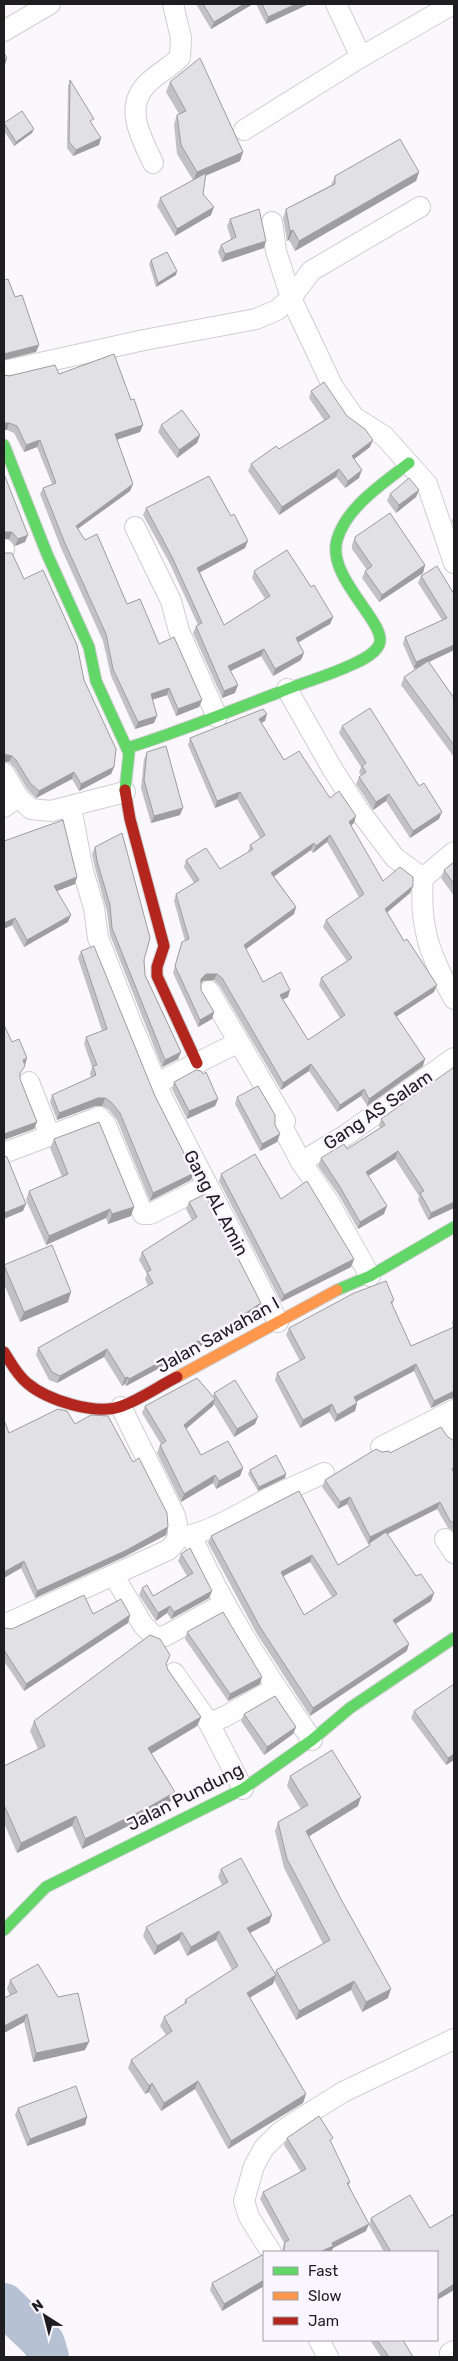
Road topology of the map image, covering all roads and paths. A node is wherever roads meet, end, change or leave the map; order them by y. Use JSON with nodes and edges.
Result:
{"nodes":[{"id":1,"x":50,"y":4,"type":"edge"},
{"id":2,"x":173,"y":4,"type":"edge"},
{"id":3,"x":336,"y":4,"type":"edge"},
{"id":4,"x":453,"y":4,"type":"edge"},
{"id":5,"x":4,"y":32,"type":"edge"},
{"id":6,"x":361,"y":57,"type":"junction"},
{"id":7,"x":244,"y":130,"type":"dead end"},
{"id":8,"x":153,"y":163,"type":"dead end"},
{"id":9,"x":420,"y":207,"type":"dead end"},
{"id":10,"x":272,"y":222,"type":"dead end"},
{"id":11,"x":291,"y":298,"type":"junction"},
{"id":12,"x":4,"y":371,"type":"edge"},
{"id":13,"x":4,"y":445,"type":"edge"},
{"id":14,"x":409,"y":463,"type":"junction"},
{"id":15,"x":135,"y":527,"type":"dead end"},
{"id":16,"x":454,"y":563,"type":"edge"},
{"id":17,"x":287,"y":689,"type":"junction"},
{"id":18,"x":216,"y":717,"type":"junction"},
{"id":19,"x":127,"y":748,"type":"junction"},
{"id":20,"x":4,"y":773,"type":"edge"},
{"id":21,"x":126,"y":792,"type":"junction"},
{"id":22,"x":11,"y":802,"type":"edge"},
{"id":23,"x":71,"y":807,"type":"junction"},
{"id":24,"x":454,"y":852,"type":"edge"},
{"id":25,"x":423,"y":878,"type":"junction"},
{"id":26,"x":209,"y":992,"type":"dead end"},
{"id":27,"x":454,"y":999,"type":"edge"},
{"id":28,"x":239,"y":1042,"type":"junction"},
{"id":29,"x":454,"y":1058,"type":"edge"},
{"id":30,"x":197,"y":1063,"type":"junction"},
{"id":31,"x":29,"y":1082,"type":"dead end"},
{"id":32,"x":156,"y":1083,"type":"junction"},
{"id":33,"x":50,"y":1136,"type":"junction"},
{"id":34,"x":4,"y":1153,"type":"edge"},
{"id":35,"x":301,"y":1162,"type":"junction"},
{"id":36,"x":206,"y":1186,"type":"junction"},
{"id":37,"x":454,"y":1227,"type":"edge"},
{"id":38,"x":370,"y":1276,"type":"junction"},
{"id":39,"x":278,"y":1322,"type":"junction"},
{"id":40,"x":4,"y":1352,"type":"edge"},
{"id":41,"x":121,"y":1407,"type":"junction"},
{"id":42,"x":448,"y":1413,"type":"edge"},
{"id":43,"x":454,"y":1437,"type":"edge"},
{"id":44,"x":381,"y":1447,"type":"dead end"},
{"id":45,"x":324,"y":1473,"type":"dead end"},
{"id":46,"x":185,"y":1537,"type":"junction"},
{"id":47,"x":114,"y":1576,"type":"junction"},
{"id":48,"x":225,"y":1603,"type":"junction"},
{"id":49,"x":4,"y":1625,"type":"edge"},
{"id":50,"x":454,"y":1638,"type":"edge"},
{"id":51,"x":174,"y":1673,"type":"dead end"},
{"id":52,"x":276,"y":1688,"type":"junction"},
{"id":53,"x":209,"y":1723,"type":"junction"},
{"id":54,"x":312,"y":1740,"type":"junction"},
{"id":55,"x":243,"y":1789,"type":"junction"},
{"id":56,"x":4,"y":1930,"type":"edge"},
{"id":57,"x":454,"y":2039,"type":"edge"},
{"id":58,"x":270,"y":2251,"type":"edge"},
{"id":59,"x":320,"y":2341,"type":"edge"},
{"id":60,"x":328,"y":2357,"type":"edge"}],
"edges":[{"from":1,"to":5,"type":"street"},
{"from":2,"to":8,"type":"street"},
{"from":3,"to":6,"type":"street"},
{"from":4,"to":6,"type":"street"},
{"from":6,"to":7,"type":"street"},
{"from":9,"to":11,"type":"street"},
{"from":10,"to":11,"type":"street"},
{"from":11,"to":12,"type":"street"},
{"from":11,"to":14,"type":"street"},
{"from":13,"to":19,"type":"street"},
{"from":14,"to":16,"type":"street"},
{"from":14,"to":17,"type":"street"},
{"from":15,"to":18,"type":"street"},
{"from":17,"to":18,"type":"street"},
{"from":17,"to":25,"type":"street"},
{"from":18,"to":19,"type":"street"},
{"from":19,"to":21,"type":"street"},
{"from":20,"to":22,"type":"street"},
{"from":21,"to":23,"type":"street"},
{"from":21,"to":30,"type":"street"},
{"from":22,"to":23,"type":"street"},
{"from":23,"to":32,"type":"street","name":"Gang AL Amin"},
{"from":24,"to":25,"type":"street"},
{"from":25,"to":27,"type":"street"},
{"from":26,"to":28,"type":"street"},
{"from":28,"to":30,"type":"street"},
{"from":28,"to":35,"type":"street"},
{"from":29,"to":35,"type":"street","name":"Gang AS Salam"},
{"from":30,"to":32,"type":"street"},
{"from":31,"to":33,"type":"street"},
{"from":32,"to":36,"type":"street","name":"Gang AL Amin"},
{"from":33,"to":34,"type":"street"},
{"from":33,"to":36,"type":"street"},
{"from":35,"to":38,"type":"street"},
{"from":36,"to":39,"type":"street","name":"Gang AL Amin"},
{"from":37,"to":38,"type":"street","name":"Jalan Sawahan I"},
{"from":38,"to":39,"type":"street","name":"Jalan Sawahan I"},
{"from":39,"to":41,"type":"street","name":"Jalan Sawahan I"},
{"from":40,"to":41,"type":"street","name":"Jalan Sawahan I"},
{"from":41,"to":46,"type":"street"},
{"from":42,"to":43,"type":"street"},
{"from":42,"to":44,"type":"street"},
{"from":45,"to":46,"type":"street"},
{"from":46,"to":47,"type":"street"},
{"from":46,"to":48,"type":"street"},
{"from":47,"to":48,"type":"street"},
{"from":47,"to":49,"type":"street"},
{"from":48,"to":52,"type":"street"},
{"from":50,"to":54,"type":"street","name":"Jalan Pundung"},
{"from":51,"to":53,"type":"street"},
{"from":52,"to":53,"type":"street"},
{"from":52,"to":54,"type":"street"},
{"from":53,"to":55,"type":"street"},
{"from":54,"to":55,"type":"street","name":"Jalan Pundung"},
{"from":55,"to":56,"type":"street","name":"Jalan Pundung"},
{"from":57,"to":58,"type":"street"},
{"from":59,"to":60,"type":"street"}]}
